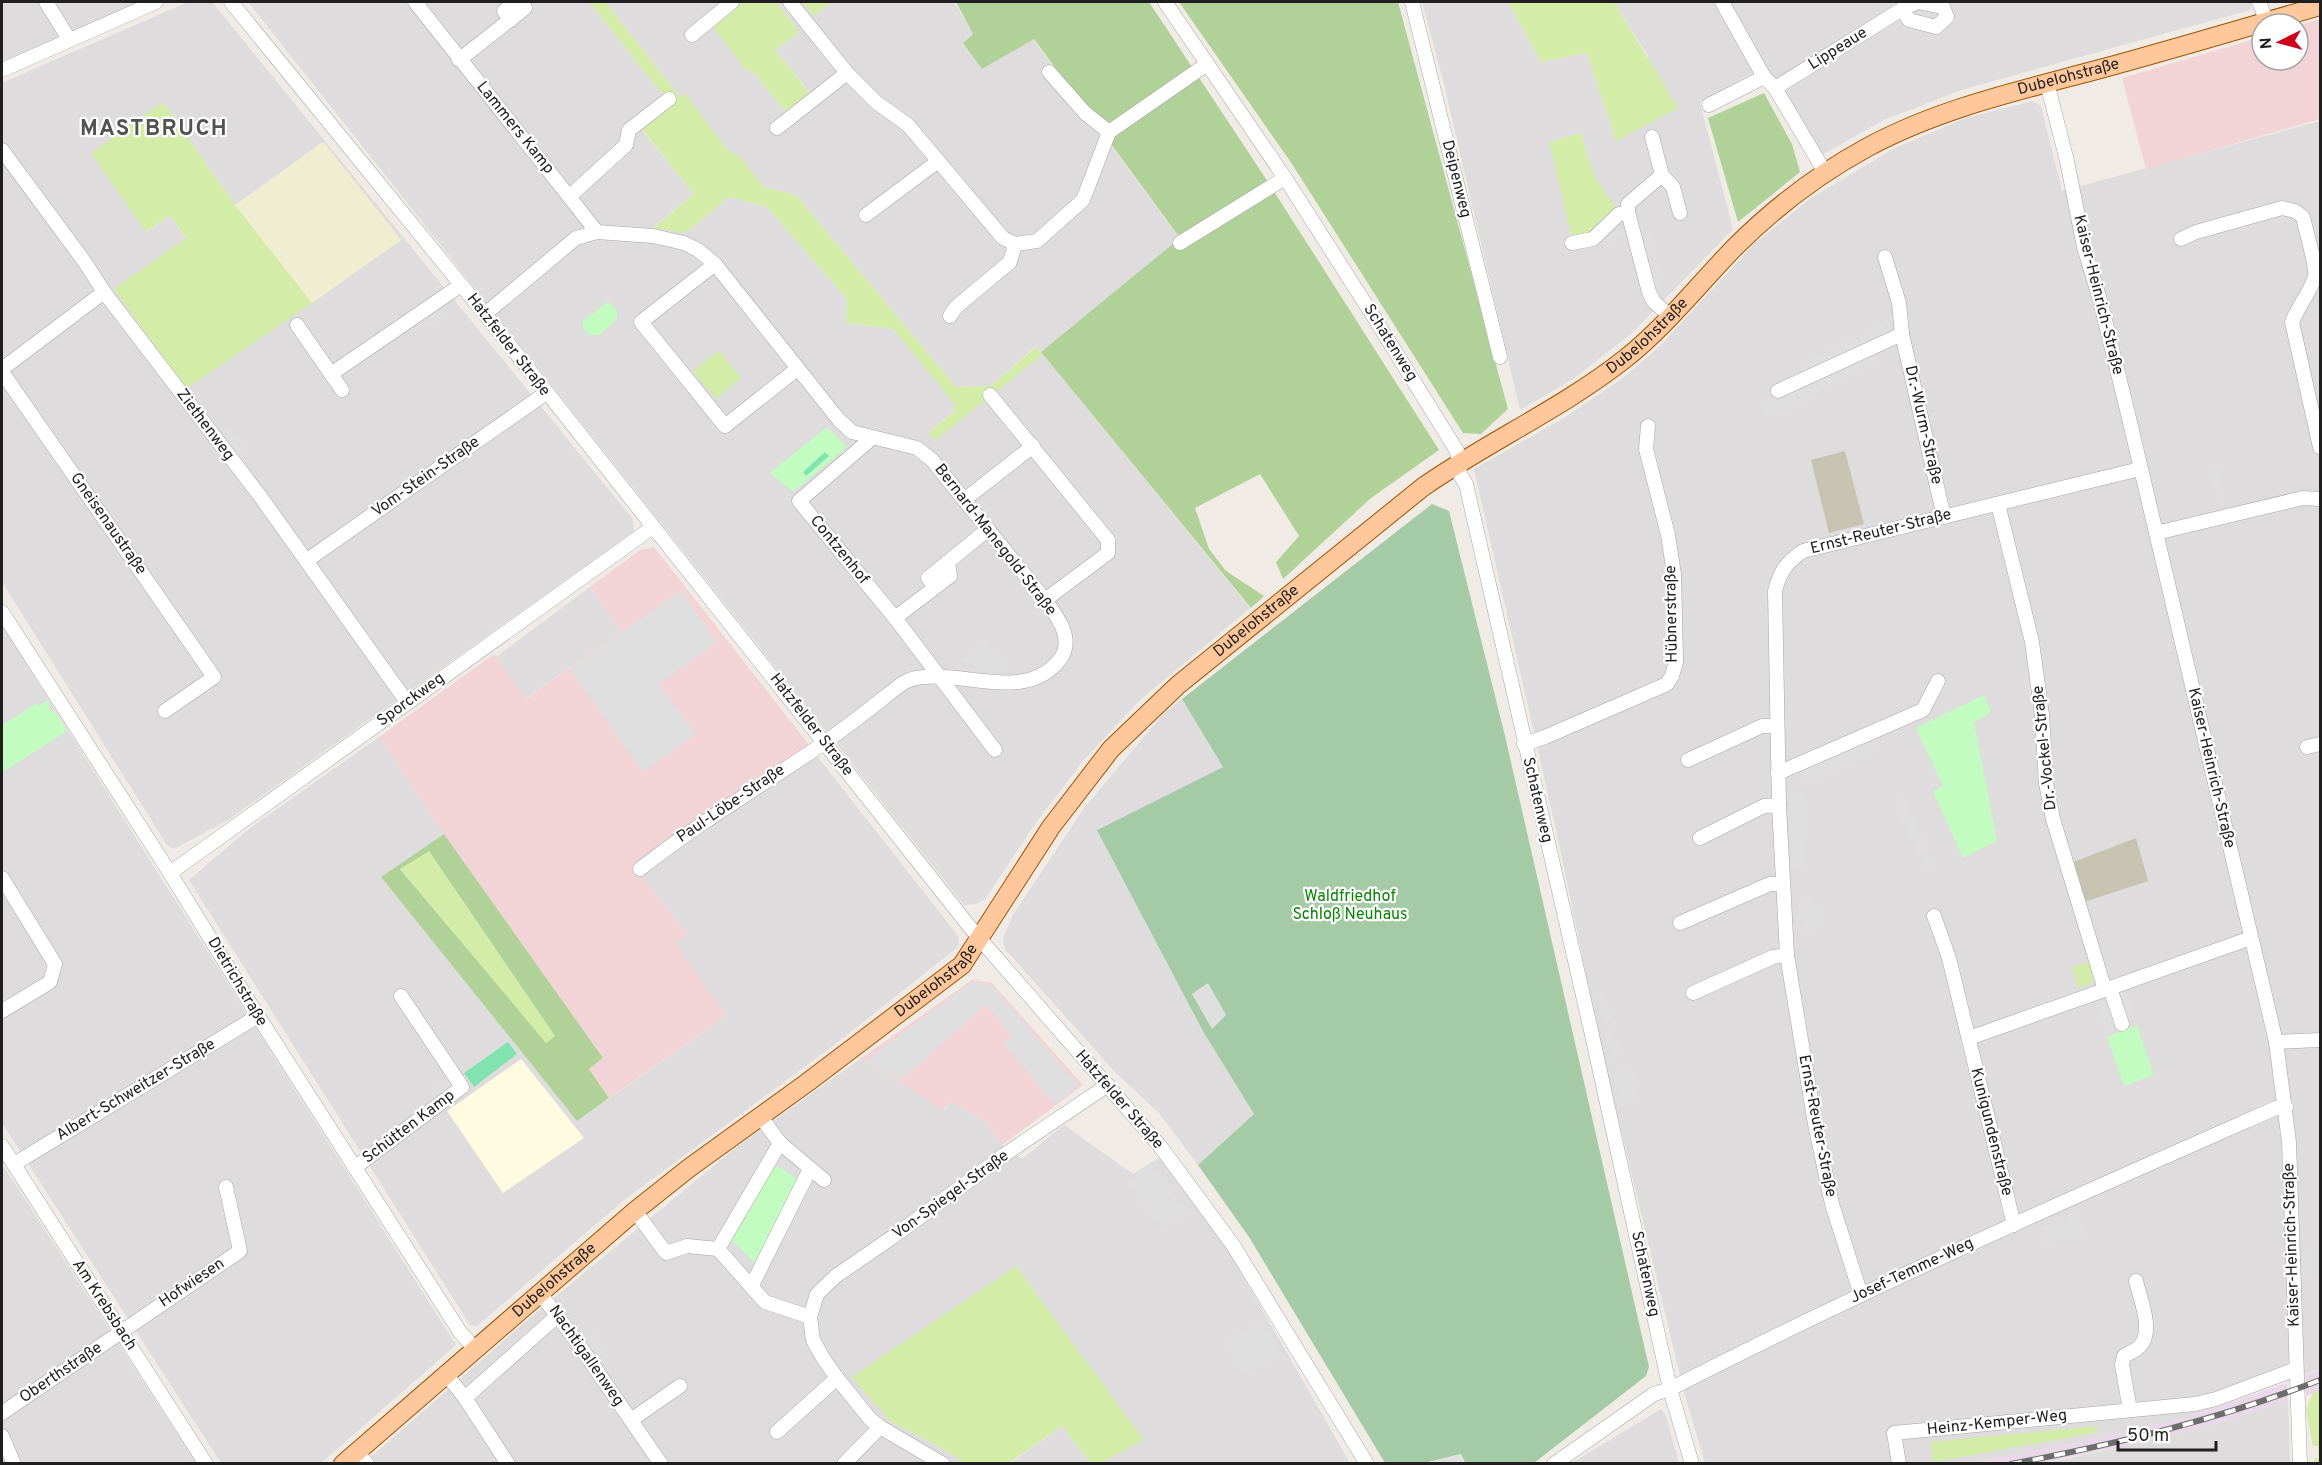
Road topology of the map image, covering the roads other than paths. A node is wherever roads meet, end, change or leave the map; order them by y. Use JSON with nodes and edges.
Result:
{"nodes":[{"id":1,"x":46,"y":2,"type":"edge"},
{"id":2,"x":156,"y":2,"type":"edge"},
{"id":3,"x":231,"y":2,"type":"edge"},
{"id":4,"x":415,"y":2,"type":"edge"},
{"id":5,"x":518,"y":2,"type":"edge"},
{"id":6,"x":732,"y":2,"type":"edge"},
{"id":7,"x":790,"y":2,"type":"edge"},
{"id":8,"x":1165,"y":2,"type":"edge"},
{"id":9,"x":1412,"y":2,"type":"edge"},
{"id":10,"x":1722,"y":2,"type":"edge"},
{"id":11,"x":2320,"y":6,"type":"edge"},
{"id":12,"x":1902,"y":9,"type":"dead end"},
{"id":13,"x":2300,"y":12,"type":"edge"},
{"id":14,"x":2250,"y":27,"type":"edge"},
{"id":15,"x":692,"y":35,"type":"dead end"},
{"id":16,"x":69,"y":39,"type":"junction"},
{"id":17,"x":459,"y":60,"type":"junction"},
{"id":18,"x":1207,"y":64,"type":"junction"},
{"id":19,"x":2,"y":70,"type":"edge"},
{"id":20,"x":1049,"y":72,"type":"dead end"},
{"id":21,"x":847,"y":73,"type":"junction"},
{"id":22,"x":1764,"y":77,"type":"junction"},
{"id":23,"x":2047,"y":83,"type":"junction"},
{"id":24,"x":1775,"y":88,"type":"junction"},
{"id":25,"x":669,"y":99,"type":"dead end"},
{"id":26,"x":1709,"y":105,"type":"dead end"},
{"id":27,"x":777,"y":128,"type":"dead end"},
{"id":28,"x":1109,"y":132,"type":"junction"},
{"id":29,"x":1652,"y":137,"type":"dead end"},
{"id":30,"x":2,"y":150,"type":"edge"},
{"id":31,"x":937,"y":162,"type":"junction"},
{"id":32,"x":1826,"y":174,"type":"junction"},
{"id":33,"x":1662,"y":175,"type":"junction"},
{"id":34,"x":1285,"y":178,"type":"junction"},
{"id":35,"x":570,"y":196,"type":"junction"},
{"id":36,"x":1628,"y":212,"type":"junction"},
{"id":37,"x":1680,"y":213,"type":"dead end"},
{"id":38,"x":866,"y":214,"type":"dead end"},
{"id":39,"x":597,"y":232,"type":"junction"},
{"id":40,"x":2181,"y":239,"type":"dead end"},
{"id":41,"x":1180,"y":243,"type":"dead end"},
{"id":42,"x":1572,"y":243,"type":"dead end"},
{"id":43,"x":1015,"y":244,"type":"junction"},
{"id":44,"x":1885,"y":257,"type":"dead end"},
{"id":45,"x":715,"y":264,"type":"junction"},
{"id":46,"x":461,"y":285,"type":"junction"},
{"id":47,"x":104,"y":292,"type":"junction"},
{"id":48,"x":485,"y":314,"type":"junction"},
{"id":49,"x":950,"y":316,"type":"dead end"},
{"id":50,"x":1670,"y":316,"type":"junction"},
{"id":51,"x":297,"y":325,"type":"dead end"},
{"id":52,"x":1902,"y":334,"type":"junction"},
{"id":53,"x":1500,"y":357,"type":"dead end"},
{"id":54,"x":797,"y":369,"type":"junction"},
{"id":55,"x":2,"y":371,"type":"edge"},
{"id":56,"x":331,"y":374,"type":"junction"},
{"id":57,"x":342,"y":390,"type":"dead end"},
{"id":58,"x":1778,"y":391,"type":"dead end"},
{"id":59,"x":546,"y":393,"type":"junction"},
{"id":60,"x":990,"y":395,"type":"dead end"},
{"id":61,"x":1648,"y":426,"type":"dead end"},
{"id":62,"x":872,"y":438,"type":"junction"},
{"id":63,"x":1033,"y":446,"type":"junction"},
{"id":64,"x":2320,"y":447,"type":"edge"},
{"id":65,"x":1459,"y":462,"type":"junction"},
{"id":66,"x":2140,"y":470,"type":"junction"},
{"id":67,"x":2320,"y":499,"type":"edge"},
{"id":68,"x":964,"y":500,"type":"junction"},
{"id":69,"x":1998,"y":504,"type":"junction"},
{"id":70,"x":1944,"y":517,"type":"junction"},
{"id":71,"x":653,"y":527,"type":"junction"},
{"id":72,"x":988,"y":529,"type":"junction"},
{"id":73,"x":2156,"y":533,"type":"junction"},
{"id":74,"x":306,"y":561,"type":"junction"},
{"id":75,"x":1045,"y":600,"type":"junction"},
{"id":76,"x":2,"y":612,"type":"edge"},
{"id":77,"x":895,"y":618,"type":"junction"},
{"id":78,"x":939,"y":677,"type":"junction"},
{"id":79,"x":1938,"y":681,"type":"dead end"},
{"id":80,"x":407,"y":702,"type":"junction"},
{"id":81,"x":165,"y":711,"type":"dead end"},
{"id":82,"x":1776,"y":726,"type":"junction"},
{"id":83,"x":825,"y":742,"type":"junction"},
{"id":84,"x":1524,"y":744,"type":"junction"},
{"id":85,"x":995,"y":750,"type":"dead end"},
{"id":86,"x":1688,"y":760,"type":"dead end"},
{"id":87,"x":1778,"y":774,"type":"junction"},
{"id":88,"x":1779,"y":805,"type":"junction"},
{"id":89,"x":1700,"y":838,"type":"dead end"},
{"id":90,"x":640,"y":869,"type":"dead end"},
{"id":91,"x":170,"y":873,"type":"junction"},
{"id":92,"x":2,"y":878,"type":"edge"},
{"id":93,"x":1782,"y":884,"type":"junction"},
{"id":94,"x":1934,"y":916,"type":"dead end"},
{"id":95,"x":1680,"y":923,"type":"dead end"},
{"id":96,"x":978,"y":938,"type":"junction"},
{"id":97,"x":2251,"y":938,"type":"junction"},
{"id":98,"x":1787,"y":955,"type":"junction"},
{"id":99,"x":2107,"y":989,"type":"junction"},
{"id":100,"x":1693,"y":993,"type":"dead end"},
{"id":101,"x":401,"y":996,"type":"dead end"},
{"id":102,"x":2,"y":1011,"type":"edge"},
{"id":103,"x":258,"y":1016,"type":"junction"},
{"id":104,"x":2122,"y":1024,"type":"dead end"},
{"id":105,"x":1969,"y":1038,"type":"junction"},
{"id":106,"x":2320,"y":1040,"type":"edge"},
{"id":107,"x":2276,"y":1042,"type":"junction"},
{"id":108,"x":1108,"y":1085,"type":"junction"},
{"id":109,"x":2286,"y":1107,"type":"junction"},
{"id":110,"x":760,"y":1116,"type":"junction"},
{"id":111,"x":780,"y":1143,"type":"junction"},
{"id":112,"x":2,"y":1146,"type":"edge"},
{"id":113,"x":14,"y":1164,"type":"junction"},
{"id":114,"x":354,"y":1168,"type":"junction"},
{"id":115,"x":810,"y":1169,"type":"junction"},
{"id":116,"x":824,"y":1180,"type":"dead end"},
{"id":117,"x":226,"y":1187,"type":"dead end"},
{"id":118,"x":634,"y":1211,"type":"junction"},
{"id":119,"x":2014,"y":1225,"type":"junction"},
{"id":120,"x":718,"y":1249,"type":"junction"},
{"id":121,"x":2136,"y":1281,"type":"dead end"},
{"id":122,"x":752,"y":1285,"type":"junction"},
{"id":123,"x":539,"y":1292,"type":"junction"},
{"id":124,"x":1861,"y":1295,"type":"junction"},
{"id":125,"x":557,"y":1316,"type":"junction"},
{"id":126,"x":810,"y":1317,"type":"junction"},
{"id":127,"x":121,"y":1332,"type":"junction"},
{"id":128,"x":475,"y":1349,"type":"junction"},
{"id":129,"x":2296,"y":1369,"type":"junction"},
{"id":130,"x":446,"y":1373,"type":"junction"},
{"id":131,"x":837,"y":1378,"type":"junction"},
{"id":132,"x":680,"y":1386,"type":"dead end"},
{"id":133,"x":1670,"y":1389,"type":"junction"},
{"id":134,"x":465,"y":1398,"type":"junction"},
{"id":135,"x":2130,"y":1410,"type":"junction"},
{"id":136,"x":2,"y":1413,"type":"edge"},
{"id":137,"x":631,"y":1420,"type":"junction"},
{"id":138,"x":880,"y":1427,"type":"junction"},
{"id":139,"x":777,"y":1432,"type":"dead end"},
{"id":140,"x":2,"y":1437,"type":"edge"},
{"id":141,"x":362,"y":1457,"type":"edge"},
{"id":142,"x":14,"y":1464,"type":"edge"},
{"id":143,"x":206,"y":1464,"type":"edge"},
{"id":144,"x":343,"y":1464,"type":"edge"},
{"id":145,"x":508,"y":1464,"type":"edge"},
{"id":146,"x":661,"y":1464,"type":"edge"},
{"id":147,"x":844,"y":1464,"type":"edge"},
{"id":148,"x":943,"y":1464,"type":"edge"},
{"id":149,"x":1367,"y":1464,"type":"edge"},
{"id":150,"x":1554,"y":1464,"type":"edge"},
{"id":151,"x":1692,"y":1464,"type":"edge"},
{"id":152,"x":1899,"y":1464,"type":"edge"},
{"id":153,"x":2300,"y":1464,"type":"edge"}],
"edges":[{"from":1,"to":16,"type":"street"},
{"from":2,"to":16,"type":"street"},
{"from":3,"to":46,"type":"street","name":"Hatzfelder Straße"},
{"from":4,"to":17,"type":"street","name":"Lammers Kamp"},
{"from":5,"to":17,"type":"street"},
{"from":6,"to":15,"type":"street"},
{"from":7,"to":21,"type":"street"},
{"from":8,"to":18,"type":"street","name":"Schatenweg"},
{"from":9,"to":53,"type":"street","name":"Deipenweg"},
{"from":10,"to":22,"type":"street"},
{"from":11,"to":13,"type":"main road","name":"Dubelohstraße"},
{"from":12,"to":24,"type":"street","name":"Lippeaue"},
{"from":14,"to":23,"type":"main road","name":"Dubelohstraße"},
{"from":16,"to":19,"type":"street"},
{"from":17,"to":35,"type":"street","name":"Lammers Kamp"},
{"from":18,"to":28,"type":"street"},
{"from":18,"to":34,"type":"street","name":"Schatenweg"},
{"from":20,"to":28,"type":"street"},
{"from":21,"to":27,"type":"street"},
{"from":21,"to":31,"type":"street"},
{"from":22,"to":24,"type":"street"},
{"from":22,"to":26,"type":"street"},
{"from":23,"to":32,"type":"main road","name":"Dubelohstraße"},
{"from":23,"to":66,"type":"street","name":"Kaiser-Heinrich-Straße"},
{"from":24,"to":32,"type":"street"},
{"from":25,"to":35,"type":"street"},
{"from":28,"to":43,"type":"street"},
{"from":29,"to":33,"type":"street"},
{"from":30,"to":47,"type":"street","name":"Ziethenweg"},
{"from":31,"to":38,"type":"street"},
{"from":31,"to":43,"type":"street"},
{"from":32,"to":50,"type":"main road","name":"Dubelohstraße"},
{"from":33,"to":36,"type":"street"},
{"from":33,"to":37,"type":"street"},
{"from":34,"to":41,"type":"street"},
{"from":34,"to":65,"type":"street","name":"Schatenweg"},
{"from":35,"to":39,"type":"street","name":"Lammers Kamp"},
{"from":36,"to":42,"type":"street"},
{"from":36,"to":50,"type":"street"},
{"from":39,"to":45,"type":"street","name":"Bernard-Manegold-Straße"},
{"from":39,"to":48,"type":"street","name":"Bernard-Manegold-Straße"},
{"from":40,"to":64,"type":"street"},
{"from":43,"to":49,"type":"street"},
{"from":44,"to":52,"type":"street","name":"Dr.-Wurm-Straße"},
{"from":45,"to":54,"type":"street","name":"Bernard-Manegold-Straße"},
{"from":45,"to":54,"type":"street"},
{"from":46,"to":48,"type":"street","name":"Hatzfelder Straße"},
{"from":46,"to":56,"type":"street"},
{"from":47,"to":55,"type":"street","name":"Gneisenaustraße"},
{"from":47,"to":74,"type":"street","name":"Ziethenweg"},
{"from":48,"to":59,"type":"street","name":"Hatzfelder Straße"},
{"from":50,"to":65,"type":"main road","name":"Dubelohstraße"},
{"from":51,"to":56,"type":"street"},
{"from":52,"to":58,"type":"street"},
{"from":52,"to":70,"type":"street","name":"Dr.-Wurm-Straße"},
{"from":54,"to":62,"type":"street","name":"Bernard-Manegold-Straße"},
{"from":55,"to":81,"type":"street","name":"Gneisenaustraße"},
{"from":56,"to":57,"type":"street"},
{"from":59,"to":71,"type":"street","name":"Hatzfelder Straße"},
{"from":59,"to":74,"type":"street","name":"Vom-Stein-Straße"},
{"from":60,"to":63,"type":"street"},
{"from":61,"to":84,"type":"street","name":"Hübnerstraße"},
{"from":62,"to":68,"type":"street","name":"Bernard-Manegold-Straße"},
{"from":62,"to":77,"type":"street","name":"Contzenhof"},
{"from":63,"to":68,"type":"street"},
{"from":63,"to":75,"type":"street"},
{"from":65,"to":84,"type":"street","name":"Schatenweg"},
{"from":65,"to":96,"type":"main road","name":"Dubelohstraße"},
{"from":66,"to":69,"type":"street","name":"Ernst-Reuter-Straße"},
{"from":66,"to":73,"type":"street","name":"Kaiser-Heinrich-Straße"},
{"from":67,"to":73,"type":"street"},
{"from":68,"to":72,"type":"street","name":"Bernard-Manegold-Straße"},
{"from":69,"to":70,"type":"street","name":"Ernst-Reuter-Straße"},
{"from":69,"to":99,"type":"street","name":"Dr.-Vockel-Straße"},
{"from":70,"to":82,"type":"street","name":"Ernst-Reuter-Straße"},
{"from":71,"to":80,"type":"street","name":"Sporckweg"},
{"from":71,"to":83,"type":"street","name":"Hatzfelder Straße"},
{"from":72,"to":75,"type":"street","name":"Bernard-Manegold-Straße"},
{"from":72,"to":77,"type":"street"},
{"from":73,"to":97,"type":"street","name":"Kaiser-Heinrich-Straße"},
{"from":74,"to":80,"type":"street","name":"Ziethenweg"},
{"from":75,"to":78,"type":"street","name":"Bernard-Manegold-Straße"},
{"from":76,"to":91,"type":"street","name":"Dietrichstraße"},
{"from":77,"to":78,"type":"street","name":"Contzenhof"},
{"from":78,"to":83,"type":"street","name":"Bernard-Manegold-Straße"},
{"from":78,"to":85,"type":"street"},
{"from":79,"to":87,"type":"street"},
{"from":80,"to":91,"type":"street","name":"Sporckweg"},
{"from":82,"to":86,"type":"street"},
{"from":82,"to":87,"type":"street","name":"Ernst-Reuter-Straße"},
{"from":83,"to":90,"type":"street","name":"Paul-Löbe-Straße"},
{"from":83,"to":96,"type":"street","name":"Hatzfelder Straße"},
{"from":84,"to":133,"type":"street","name":"Schatenweg"},
{"from":87,"to":88,"type":"street","name":"Ernst-Reuter-Straße"},
{"from":88,"to":89,"type":"street"},
{"from":88,"to":93,"type":"street","name":"Ernst-Reuter-Straße"},
{"from":91,"to":103,"type":"street","name":"Dietrichstraße"},
{"from":92,"to":102,"type":"street"},
{"from":93,"to":95,"type":"street"},
{"from":93,"to":98,"type":"street","name":"Ernst-Reuter-Straße"},
{"from":94,"to":105,"type":"street","name":"Kunigundenstraße"},
{"from":96,"to":108,"type":"street","name":"Hatzfelder Straße"},
{"from":96,"to":110,"type":"main road","name":"Dubelohstraße"},
{"from":97,"to":99,"type":"street"},
{"from":97,"to":107,"type":"street","name":"Kaiser-Heinrich-Straße"},
{"from":98,"to":100,"type":"street"},
{"from":98,"to":124,"type":"street","name":"Ernst-Reuter-Straße"},
{"from":99,"to":104,"type":"street"},
{"from":99,"to":105,"type":"street"},
{"from":101,"to":114,"type":"street","name":"Schütten Kamp"},
{"from":103,"to":113,"type":"street","name":"Albert-Schweitzer-Straße"},
{"from":103,"to":114,"type":"street","name":"Dietrichstraße"},
{"from":105,"to":119,"type":"street","name":"Kunigundenstraße"},
{"from":106,"to":107,"type":"street"},
{"from":107,"to":109,"type":"street","name":"Kaiser-Heinrich-Straße"},
{"from":108,"to":126,"type":"street","name":"Von-Spiegel-Straße"},
{"from":108,"to":149,"type":"street","name":"Hatzfelder Straße"},
{"from":109,"to":119,"type":"street","name":"Josef-Temme-Weg"},
{"from":109,"to":129,"type":"street","name":"Kaiser-Heinrich-Straße"},
{"from":110,"to":111,"type":"street"},
{"from":110,"to":118,"type":"main road","name":"Dubelohstraße"},
{"from":111,"to":115,"type":"street"},
{"from":111,"to":120,"type":"street"},
{"from":112,"to":113,"type":"street","name":"Am Krebsbach"},
{"from":113,"to":127,"type":"street","name":"Am Krebsbach"},
{"from":114,"to":128,"type":"street","name":"Dietrichstraße"},
{"from":115,"to":116,"type":"street"},
{"from":115,"to":122,"type":"street"},
{"from":117,"to":127,"type":"street","name":"Hofwiesen"},
{"from":118,"to":120,"type":"street"},
{"from":118,"to":123,"type":"main road","name":"Dubelohstraße"},
{"from":119,"to":124,"type":"street","name":"Josef-Temme-Weg"},
{"from":120,"to":122,"type":"street"},
{"from":121,"to":135,"type":"street"},
{"from":122,"to":126,"type":"street"},
{"from":123,"to":125,"type":"street","name":"Nachtigallenweg"},
{"from":123,"to":128,"type":"main road","name":"Dubelohstraße"},
{"from":124,"to":133,"type":"street","name":"Josef-Temme-Weg"},
{"from":125,"to":134,"type":"street"},
{"from":125,"to":137,"type":"street","name":"Nachtigallenweg"},
{"from":126,"to":131,"type":"street"},
{"from":127,"to":136,"type":"street","name":"Oberthstraße"},
{"from":127,"to":143,"type":"street","name":"Am Krebsbach"},
{"from":128,"to":130,"type":"main road","name":"Dubelohstraße"},
{"from":129,"to":135,"type":"street","name":"Heinz-Kemper-Weg"},
{"from":129,"to":153,"type":"street","name":"Kaiser-Heinrich-Straße"},
{"from":130,"to":134,"type":"street"},
{"from":130,"to":141,"type":"main road","name":"Dubelohstraße"},
{"from":131,"to":138,"type":"street"},
{"from":131,"to":139,"type":"street"},
{"from":132,"to":137,"type":"street","name":"Nachtigallenweg"},
{"from":133,"to":150,"type":"street","name":"Josef-Temme-Weg"},
{"from":133,"to":151,"type":"street","name":"Schatenweg"},
{"from":134,"to":145,"type":"street"},
{"from":135,"to":152,"type":"street","name":"Heinz-Kemper-Weg"},
{"from":137,"to":146,"type":"street","name":"Nachtigallenweg"},
{"from":138,"to":147,"type":"street"},
{"from":138,"to":148,"type":"street"},
{"from":140,"to":142,"type":"street"},
{"from":141,"to":144,"type":"main road","name":"Dubelohstraße"}]}
